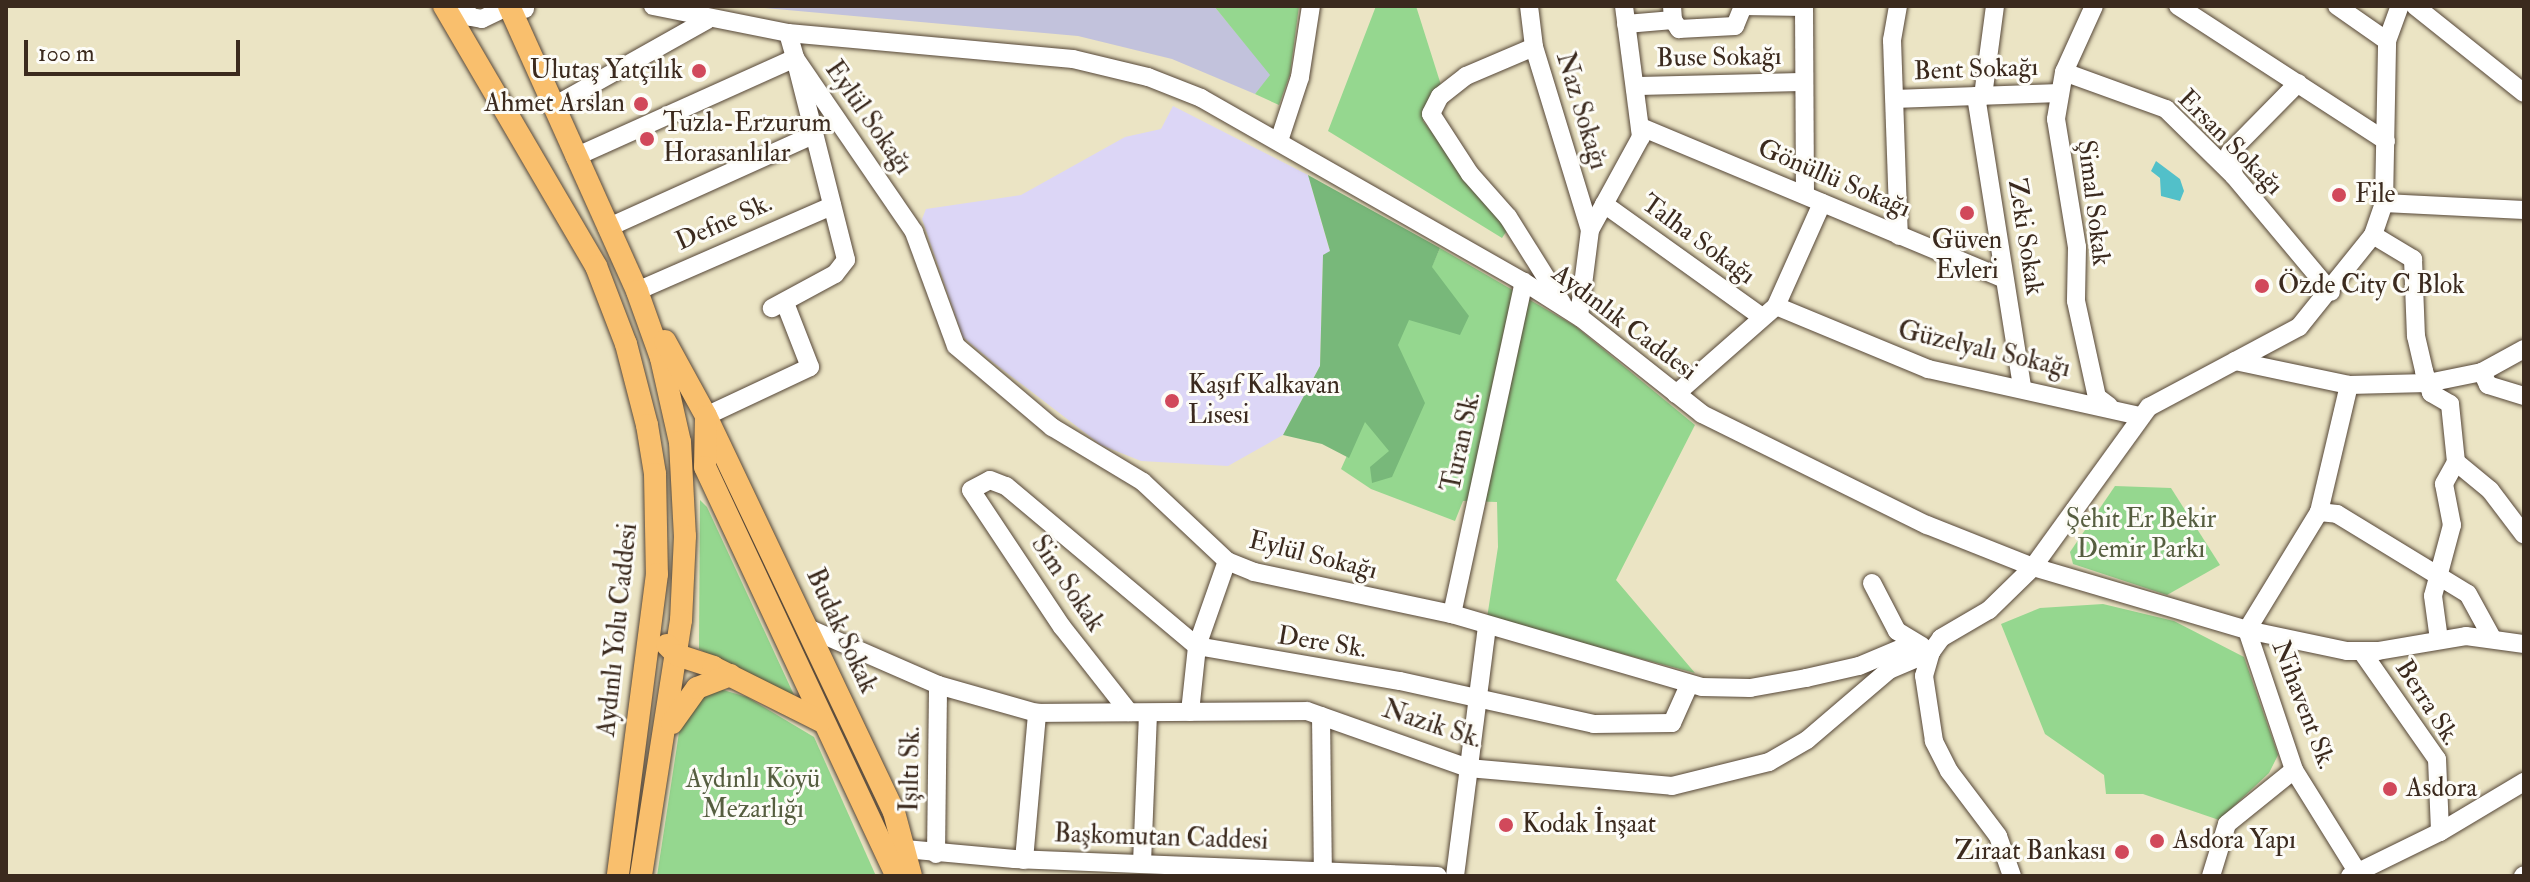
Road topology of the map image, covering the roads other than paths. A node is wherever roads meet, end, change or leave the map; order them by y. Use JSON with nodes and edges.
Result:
{"nodes":[{"id":1,"x":444,"y":6,"type":"edge"},
{"id":2,"x":462,"y":6,"type":"edge"},
{"id":3,"x":653,"y":6,"type":"edge"},
{"id":4,"x":1311,"y":6,"type":"edge"},
{"id":5,"x":1529,"y":6,"type":"edge"},
{"id":6,"x":1804,"y":6,"type":"edge"},
{"id":7,"x":1898,"y":6,"type":"edge"},
{"id":8,"x":1995,"y":6,"type":"edge"},
{"id":9,"x":2094,"y":6,"type":"edge"},
{"id":10,"x":2178,"y":6,"type":"edge"},
{"id":11,"x":2337,"y":6,"type":"edge"},
{"id":12,"x":2400,"y":6,"type":"edge"},
{"id":13,"x":2415,"y":6,"type":"edge"},
{"id":14,"x":518,"y":7,"type":"edge"},
{"id":15,"x":1742,"y":7,"type":"edge"},
{"id":16,"x":1672,"y":13,"type":"edge"},
{"id":17,"x":1625,"y":15,"type":"edge"},
{"id":18,"x":707,"y":20,"type":"junction"},
{"id":19,"x":788,"y":33,"type":"junction"},
{"id":20,"x":2387,"y":41,"type":"junction"},
{"id":21,"x":1534,"y":47,"type":"junction"},
{"id":22,"x":795,"y":58,"type":"junction"},
{"id":23,"x":2064,"y":72,"type":"junction"},
{"id":24,"x":1802,"y":82,"type":"junction"},
{"id":25,"x":2298,"y":83,"type":"junction"},
{"id":26,"x":1638,"y":86,"type":"junction"},
{"id":27,"x":2058,"y":93,"type":"junction"},
{"id":28,"x":2524,"y":93,"type":"edge"},
{"id":29,"x":1980,"y":96,"type":"junction"},
{"id":30,"x":1896,"y":99,"type":"junction"},
{"id":31,"x":552,"y":107,"type":"junction"},
{"id":32,"x":1641,"y":127,"type":"junction"},
{"id":33,"x":813,"y":135,"type":"junction"},
{"id":34,"x":1279,"y":141,"type":"junction"},
{"id":35,"x":2386,"y":141,"type":"junction"},
{"id":36,"x":575,"y":157,"type":"junction"},
{"id":37,"x":2234,"y":176,"type":"junction"},
{"id":38,"x":1814,"y":199,"type":"junction"},
{"id":39,"x":2384,"y":203,"type":"junction"},
{"id":40,"x":1604,"y":204,"type":"junction"},
{"id":41,"x":832,"y":206,"type":"junction"},
{"id":42,"x":2524,"y":210,"type":"edge"},
{"id":43,"x":607,"y":228,"type":"junction"},
{"id":44,"x":1590,"y":230,"type":"junction"},
{"id":45,"x":2373,"y":235,"type":"junction"},
{"id":46,"x":1899,"y":236,"type":"junction"},
{"id":47,"x":2005,"y":279,"type":"junction"},
{"id":48,"x":1524,"y":282,"type":"junction"},
{"id":49,"x":637,"y":291,"type":"junction"},
{"id":50,"x":2331,"y":292,"type":"junction"},
{"id":51,"x":1769,"y":311,"type":"junction"},
{"id":52,"x":1572,"y":312,"type":"junction"},
{"id":53,"x":2524,"y":349,"type":"edge"},
{"id":54,"x":2235,"y":361,"type":"junction"},
{"id":55,"x":2485,"y":379,"type":"junction"},
{"id":56,"x":2428,"y":383,"type":"junction"},
{"id":57,"x":2349,"y":385,"type":"junction"},
{"id":58,"x":2022,"y":387,"type":"junction"},
{"id":59,"x":1676,"y":394,"type":"junction"},
{"id":60,"x":2524,"y":396,"type":"edge"},
{"id":61,"x":2109,"y":406,"type":"junction"},
{"id":62,"x":706,"y":416,"type":"junction"},
{"id":63,"x":2140,"y":416,"type":"junction"},
{"id":64,"x":2456,"y":462,"type":"junction"},
{"id":65,"x":655,"y":474,"type":"junction"},
{"id":66,"x":2319,"y":512,"type":"junction"},
{"id":67,"x":2524,"y":535,"type":"edge"},
{"id":68,"x":1227,"y":561,"type":"junction"},
{"id":69,"x":2033,"y":567,"type":"junction"},
{"id":70,"x":2441,"y":575,"type":"junction"},
{"id":71,"x":1872,"y":583,"type":"dead end"},
{"id":72,"x":1452,"y":614,"type":"junction"},
{"id":73,"x":1487,"y":625,"type":"junction"},
{"id":74,"x":810,"y":629,"type":"junction"},
{"id":75,"x":2247,"y":630,"type":"junction"},
{"id":76,"x":2491,"y":636,"type":"junction"},
{"id":77,"x":2439,"y":640,"type":"junction"},
{"id":78,"x":786,"y":641,"type":"junction"},
{"id":79,"x":2524,"y":644,"type":"edge"},
{"id":80,"x":1197,"y":646,"type":"junction"},
{"id":81,"x":1931,"y":652,"type":"junction"},
{"id":82,"x":2362,"y":652,"type":"junction"},
{"id":83,"x":677,"y":655,"type":"junction"},
{"id":84,"x":823,"y":659,"type":"junction"},
{"id":85,"x":731,"y":675,"type":"junction"},
{"id":86,"x":938,"y":685,"type":"junction"},
{"id":87,"x":1689,"y":685,"type":"junction"},
{"id":88,"x":1477,"y":701,"type":"junction"},
{"id":89,"x":1138,"y":712,"type":"junction"},
{"id":90,"x":1190,"y":712,"type":"junction"},
{"id":91,"x":1037,"y":713,"type":"junction"},
{"id":92,"x":1321,"y":716,"type":"junction"},
{"id":93,"x":821,"y":721,"type":"junction"},
{"id":94,"x":660,"y":758,"type":"junction"},
{"id":95,"x":1468,"y":768,"type":"junction"},
{"id":96,"x":2294,"y":770,"type":"junction"},
{"id":97,"x":2524,"y":782,"type":"edge"},
{"id":98,"x":2440,"y":832,"type":"junction"},
{"id":99,"x":894,"y":848,"type":"junction"},
{"id":100,"x":936,"y":854,"type":"junction"},
{"id":101,"x":1142,"y":863,"type":"junction"},
{"id":102,"x":1018,"y":865,"type":"edge"},
{"id":103,"x":1103,"y":869,"type":"edge"},
{"id":104,"x":1195,"y":870,"type":"edge"},
{"id":105,"x":1323,"y":870,"type":"junction"},
{"id":106,"x":1372,"y":874,"type":"edge"},
{"id":107,"x":618,"y":876,"type":"edge"},
{"id":108,"x":641,"y":876,"type":"edge"},
{"id":109,"x":897,"y":876,"type":"edge"},
{"id":110,"x":911,"y":876,"type":"edge"},
{"id":111,"x":1438,"y":876,"type":"edge"},
{"id":112,"x":1455,"y":876,"type":"edge"},
{"id":113,"x":2012,"y":876,"type":"edge"},
{"id":114,"x":2211,"y":876,"type":"edge"},
{"id":115,"x":2350,"y":876,"type":"edge"},
{"id":116,"x":2360,"y":876,"type":"edge"}],
"edges":[{"from":1,"to":65,"type":"main road","name":"Aydınlı Yolu Caddesi"},
{"from":2,"to":14,"type":"street"},
{"from":3,"to":18,"type":"street","name":"Aydınlık Caddesi"},
{"from":4,"to":34,"type":"street"},
{"from":5,"to":21,"type":"street","name":"Naz Sokağı"},
{"from":6,"to":15,"type":"street"},
{"from":6,"to":24,"type":"street"},
{"from":7,"to":30,"type":"street"},
{"from":8,"to":29,"type":"street","name":"Zeki Sokak"},
{"from":9,"to":23,"type":"street","name":"Şimal Sokak"},
{"from":10,"to":25,"type":"street"},
{"from":11,"to":20,"type":"street"},
{"from":12,"to":20,"type":"street","name":"Nazik Sk."},
{"from":13,"to":28,"type":"street"},
{"from":14,"to":31,"type":"main road"},
{"from":15,"to":16,"type":"street"},
{"from":16,"to":17,"type":"street"},
{"from":17,"to":26,"type":"street"},
{"from":18,"to":19,"type":"street","name":"Aydınlık Caddesi"},
{"from":18,"to":31,"type":"street"},
{"from":19,"to":22,"type":"street","name":"Eylül Sokağı"},
{"from":19,"to":34,"type":"street","name":"Aydınlık Caddesi"},
{"from":20,"to":35,"type":"street","name":"Nazik Sk."},
{"from":21,"to":44,"type":"street","name":"Naz Sokağı"},
{"from":21,"to":52,"type":"street"},
{"from":22,"to":33,"type":"street"},
{"from":22,"to":36,"type":"street"},
{"from":22,"to":68,"type":"street","name":"Eylül Sokağı"},
{"from":23,"to":27,"type":"street","name":"Şimal Sokak"},
{"from":23,"to":37,"type":"street","name":"Ersan Sokağı"},
{"from":24,"to":26,"type":"street","name":"Buse Sokağı"},
{"from":24,"to":38,"type":"street"},
{"from":25,"to":35,"type":"street"},
{"from":25,"to":37,"type":"street"},
{"from":26,"to":32,"type":"street"},
{"from":27,"to":29,"type":"street","name":"Bent Sokağı"},
{"from":27,"to":61,"type":"street","name":"Şimal Sokak"},
{"from":29,"to":30,"type":"street","name":"Bent Sokağı"},
{"from":29,"to":47,"type":"street","name":"Zeki Sokak"},
{"from":30,"to":46,"type":"street"},
{"from":31,"to":36,"type":"main road"},
{"from":32,"to":38,"type":"street","name":"Gönüllü Sokağı"},
{"from":32,"to":40,"type":"street"},
{"from":33,"to":41,"type":"street"},
{"from":33,"to":43,"type":"street"},
{"from":34,"to":48,"type":"street","name":"Aydınlık Caddesi"},
{"from":35,"to":39,"type":"street","name":"Nazik Sk."},
{"from":36,"to":43,"type":"main road"},
{"from":37,"to":50,"type":"street","name":"Ersan Sokağı"},
{"from":38,"to":46,"type":"street","name":"Gönüllü Sokağı"},
{"from":38,"to":51,"type":"street"},
{"from":39,"to":42,"type":"street"},
{"from":39,"to":45,"type":"street","name":"Nazik Sk."},
{"from":40,"to":44,"type":"street"},
{"from":40,"to":51,"type":"street","name":"Talha Sokağı"},
{"from":41,"to":49,"type":"street","name":"Defne Sk."},
{"from":41,"to":62,"type":"street"},
{"from":43,"to":49,"type":"main road"},
{"from":44,"to":52,"type":"street"},
{"from":45,"to":50,"type":"street","name":"Nazik Sk."},
{"from":45,"to":56,"type":"street"},
{"from":46,"to":47,"type":"street","name":"Gönüllü Sokağı"},
{"from":47,"to":58,"type":"street","name":"Zeki Sokak"},
{"from":48,"to":52,"type":"street","name":"Aydınlık Caddesi"},
{"from":48,"to":72,"type":"street","name":"Turan Sk."},
{"from":49,"to":62,"type":"main road","name":"Budak Sokak"},
{"from":49,"to":83,"type":"main road"},
{"from":50,"to":54,"type":"street","name":"Nazik Sk."},
{"from":51,"to":58,"type":"street","name":"Güzelyalı Sokağı"},
{"from":51,"to":59,"type":"street"},
{"from":52,"to":59,"type":"street","name":"Aydınlık Caddesi"},
{"from":53,"to":55,"type":"street"},
{"from":54,"to":57,"type":"street"},
{"from":54,"to":63,"type":"street","name":"Nazik Sk."},
{"from":55,"to":56,"type":"street"},
{"from":55,"to":60,"type":"street"},
{"from":56,"to":57,"type":"street"},
{"from":56,"to":64,"type":"street"},
{"from":57,"to":66,"type":"street","name":"Nihavent Sk."},
{"from":58,"to":61,"type":"street","name":"Güzelyalı Sokağı"},
{"from":59,"to":69,"type":"street","name":"Aydınlık Caddesi"},
{"from":61,"to":63,"type":"street","name":"Güzelyalı Sokağı"},
{"from":62,"to":74,"type":"main road","name":"Budak Sokak"},
{"from":62,"to":78,"type":"main road","name":"Budak Sokak"},
{"from":63,"to":69,"type":"street","name":"Nazik Sk."},
{"from":64,"to":67,"type":"street"},
{"from":64,"to":70,"type":"street"},
{"from":65,"to":83,"type":"main road"},
{"from":65,"to":107,"type":"main road","name":"Aydınlı Yolu Caddesi"},
{"from":66,"to":70,"type":"street"},
{"from":66,"to":75,"type":"street","name":"Nihavent Sk."},
{"from":68,"to":72,"type":"street","name":"Eylül Sokağı"},
{"from":68,"to":80,"type":"street"},
{"from":69,"to":75,"type":"street","name":"Aydınlık Caddesi"},
{"from":69,"to":81,"type":"street","name":"Nazik Sk."},
{"from":70,"to":76,"type":"street"},
{"from":70,"to":77,"type":"street"},
{"from":71,"to":81,"type":"street"},
{"from":72,"to":73,"type":"street","name":"Eylül Sokağı"},
{"from":73,"to":87,"type":"street","name":"Eylül Sokağı"},
{"from":73,"to":88,"type":"street"},
{"from":74,"to":84,"type":"main road","name":"Budak Sokak"},
{"from":74,"to":86,"type":"street","name":"Nazik Sk."},
{"from":75,"to":82,"type":"street","name":"Aydınlık Caddesi"},
{"from":75,"to":96,"type":"street","name":"Nihavent Sk."},
{"from":76,"to":77,"type":"street","name":"Aydınlık Caddesi"},
{"from":76,"to":79,"type":"street","name":"Aydınlık Caddesi"},
{"from":77,"to":82,"type":"street","name":"Aydınlık Caddesi"},
{"from":78,"to":84,"type":"street"},
{"from":78,"to":93,"type":"main road","name":"Budak Sokak"},
{"from":80,"to":88,"type":"street","name":"Dere Sk."},
{"from":80,"to":89,"type":"street","name":"Sim Sokak"},
{"from":80,"to":90,"type":"street"},
{"from":81,"to":87,"type":"street","name":"Eylül Sokağı"},
{"from":81,"to":95,"type":"street","name":"Nazik Sk."},
{"from":81,"to":113,"type":"street"},
{"from":82,"to":98,"type":"street","name":"Berra Sk."},
{"from":83,"to":85,"type":"main road"},
{"from":83,"to":94,"type":"main road"},
{"from":84,"to":99,"type":"main road","name":"Budak Sokak"},
{"from":85,"to":93,"type":"main road"},
{"from":85,"to":94,"type":"main road"},
{"from":86,"to":91,"type":"street","name":"Nazik Sk."},
{"from":86,"to":100,"type":"street","name":"Işıltı Sk."},
{"from":87,"to":88,"type":"street","name":"Dere Sk."},
{"from":88,"to":95,"type":"street"},
{"from":89,"to":90,"type":"street","name":"Nazik Sk."},
{"from":89,"to":91,"type":"street","name":"Nazik Sk."},
{"from":89,"to":101,"type":"street"},
{"from":90,"to":92,"type":"street","name":"Nazik Sk."},
{"from":91,"to":102,"type":"street"},
{"from":92,"to":95,"type":"street","name":"Nazik Sk."},
{"from":92,"to":105,"type":"street"},
{"from":93,"to":99,"type":"main road","name":"Budak Sokak"},
{"from":94,"to":108,"type":"main road"},
{"from":95,"to":112,"type":"street"},
{"from":96,"to":114,"type":"street"},
{"from":96,"to":116,"type":"street","name":"Nihavent Sk."},
{"from":97,"to":98,"type":"street"},
{"from":98,"to":116,"type":"street"},
{"from":99,"to":100,"type":"street","name":"Başkomutan Caddesi"},
{"from":99,"to":109,"type":"main road","name":"Budak Sokak"},
{"from":99,"to":110,"type":"main road","name":"Budak Sokak"},
{"from":100,"to":102,"type":"street","name":"Başkomutan Caddesi"},
{"from":101,"to":103,"type":"street","name":"Başkomutan Caddesi"},
{"from":101,"to":104,"type":"street","name":"Başkomutan Caddesi"},
{"from":102,"to":103,"type":"street","name":"Başkomutan Caddesi"},
{"from":104,"to":105,"type":"street","name":"Başkomutan Caddesi"},
{"from":105,"to":106,"type":"street","name":"Başkomutan Caddesi"},
{"from":106,"to":111,"type":"street","name":"Başkomutan Caddesi"},
{"from":115,"to":116,"type":"street"}]}
